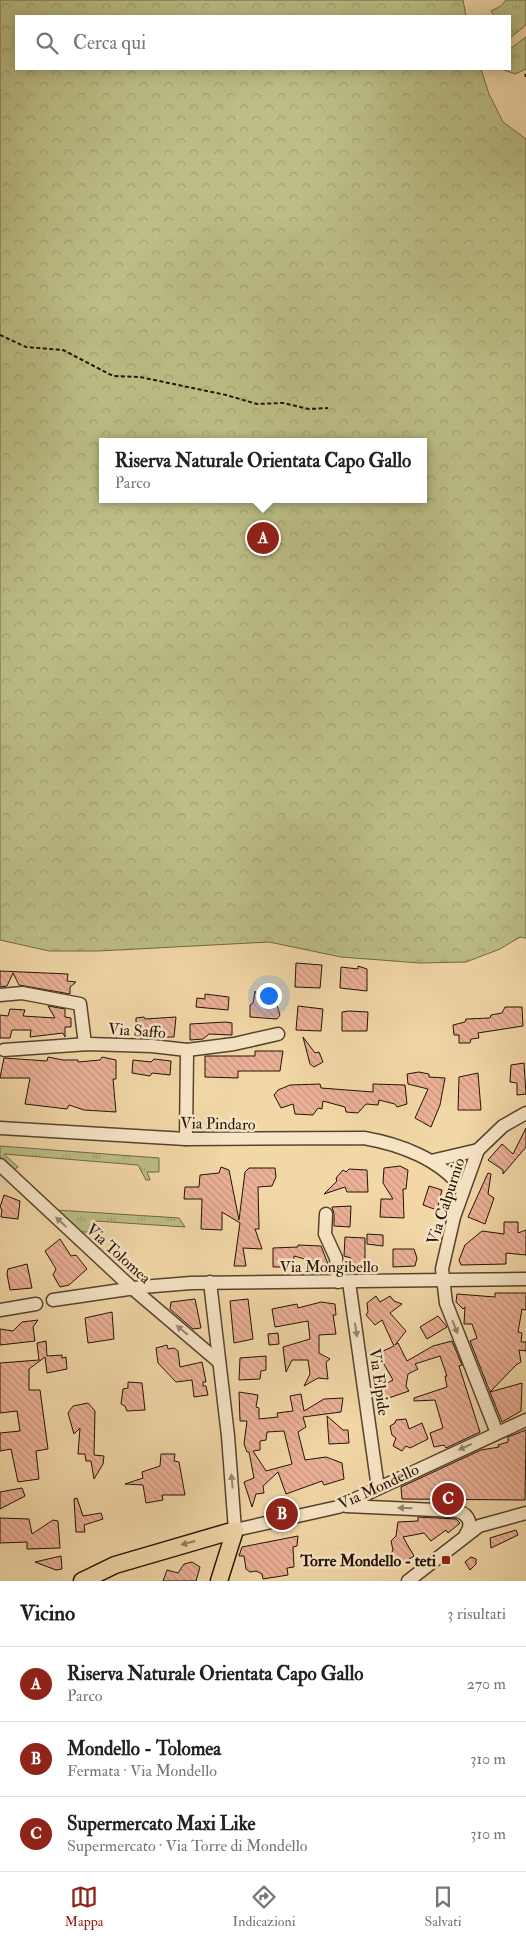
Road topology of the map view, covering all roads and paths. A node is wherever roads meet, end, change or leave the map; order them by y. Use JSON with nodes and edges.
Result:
{"nodes":[{"id":1,"x":0,"y":335,"type":"edge"},
{"id":2,"x":328,"y":408,"type":"dead end"},
{"id":3,"x":0,"y":995,"type":"edge"},
{"id":4,"x":278,"y":1034,"type":"dead end"},
{"id":5,"x":85,"y":1044,"type":"junction"},
{"id":6,"x":4,"y":1050,"type":"dead end"},
{"id":7,"x":187,"y":1050,"type":"junction"},
{"id":8,"x":526,"y":1113,"type":"edge"},
{"id":9,"x":0,"y":1128,"type":"edge"},
{"id":10,"x":186,"y":1139,"type":"junction"},
{"id":11,"x":478,"y":1150,"type":"junction"},
{"id":12,"x":431,"y":1161,"type":"junction"},
{"id":13,"x":0,"y":1165,"type":"edge"},
{"id":14,"x":463,"y":1190,"type":"junction"},
{"id":15,"x":326,"y":1214,"type":"dead end"},
{"id":16,"x":526,"y":1279,"type":"edge"},
{"id":17,"x":442,"y":1280,"type":"junction"},
{"id":18,"x":210,"y":1282,"type":"junction"},
{"id":19,"x":344,"y":1282,"type":"junction"},
{"id":20,"x":132,"y":1288,"type":"junction"},
{"id":21,"x":52,"y":1300,"type":"dead end"},
{"id":22,"x":36,"y":1304,"type":"dead end"},
{"id":23,"x":0,"y":1310,"type":"edge"},
{"id":24,"x":219,"y":1362,"type":"junction"},
{"id":25,"x":526,"y":1420,"type":"edge"},
{"id":26,"x":497,"y":1433,"type":"junction"},
{"id":27,"x":378,"y":1488,"type":"junction"},
{"id":28,"x":338,"y":1507,"type":"junction"},
{"id":29,"x":526,"y":1513,"type":"edge"},
{"id":30,"x":235,"y":1530,"type":"junction"},
{"id":31,"x":466,"y":1534,"type":"junction"},
{"id":32,"x":82,"y":1581,"type":"edge"},
{"id":33,"x":219,"y":1581,"type":"edge"},
{"id":34,"x":408,"y":1581,"type":"edge"}],
"edges":[{"from":1,"to":2,"type":"path"},
{"from":3,"to":5,"type":"street","name":"Via Saffo"},
{"from":4,"to":7,"type":"street","name":"Via Saffo"},
{"from":5,"to":6,"type":"street","name":"Via Saffo"},
{"from":5,"to":7,"type":"street","name":"Via Saffo"},
{"from":7,"to":10,"type":"street","name":"Via Saffo"},
{"from":8,"to":11,"type":"street","name":"Via Calpurnio"},
{"from":9,"to":10,"type":"street","name":"Via Pindaro"},
{"from":10,"to":12,"type":"street","name":"Via Pindaro"},
{"from":11,"to":12,"type":"street"},
{"from":11,"to":14,"type":"street","name":"Via Calpurnio"},
{"from":12,"to":14,"type":"street","name":"Via Pindaro"},
{"from":20,"to":13,"type":"street","name":"Via Tolomea","one_way":true},
{"from":14,"to":17,"type":"street","name":"Via Calpurnio"},
{"from":15,"to":19,"type":"street","name":"Via Elpide"},
{"from":16,"to":17,"type":"street","name":"Via Mongibello"},
{"from":17,"to":19,"type":"street","name":"Via Mongibello"},
{"from":17,"to":26,"type":"street","name":"Via Calpurnio","one_way":true},
{"from":18,"to":19,"type":"street","name":"Via Mongibello"},
{"from":18,"to":20,"type":"street","name":"Via Mongibello"},
{"from":18,"to":24,"type":"street"},
{"from":19,"to":27,"type":"street","name":"Via Elpide","one_way":true},
{"from":20,"to":21,"type":"street","name":"Via Mongibello"},
{"from":24,"to":20,"type":"street","name":"Via Tolomea","one_way":true},
{"from":22,"to":23,"type":"street"},
{"from":30,"to":24,"type":"street","one_way":true},
{"from":25,"to":26,"type":"street","name":"Via Mondello"},
{"from":26,"to":27,"type":"street","name":"Via Mondello","one_way":true},
{"from":27,"to":28,"type":"street","name":"Via Mondello"},
{"from":28,"to":30,"type":"street","name":"Via Mondello"},
{"from":31,"to":28,"type":"street","one_way":true},
{"from":29,"to":31,"type":"street"},
{"from":30,"to":32,"type":"main road","name":"Via Mondello","one_way":true},
{"from":30,"to":33,"type":"main road"},
{"from":31,"to":34,"type":"street"}]}
